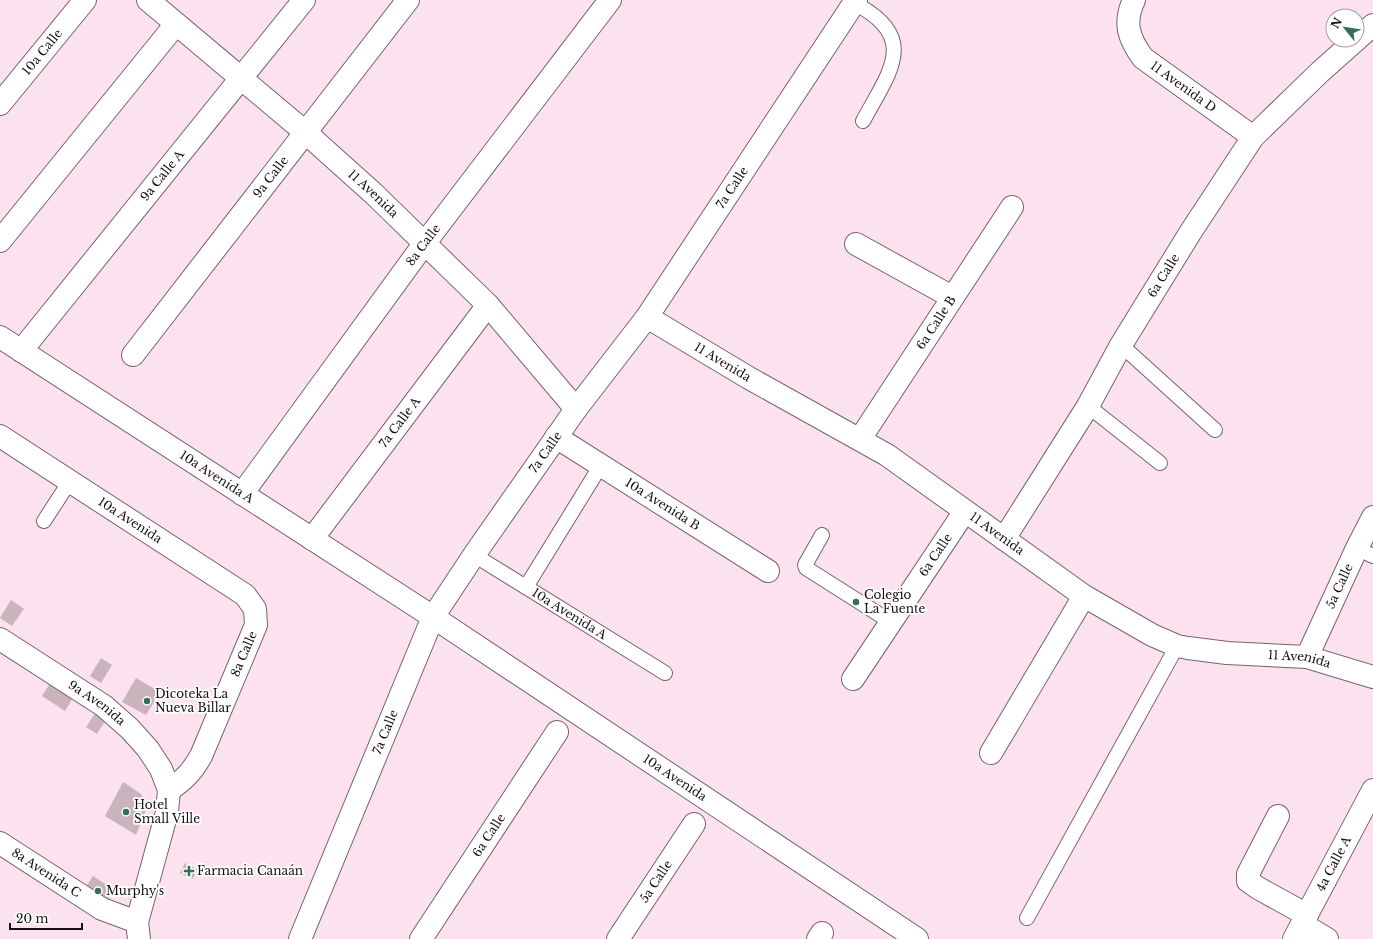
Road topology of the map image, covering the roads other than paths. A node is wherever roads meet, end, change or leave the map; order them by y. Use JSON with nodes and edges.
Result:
{"nodes":[{"id":1,"x":85,"y":0,"type":"edge"},
{"id":2,"x":148,"y":0,"type":"edge"},
{"id":3,"x":304,"y":0,"type":"edge"},
{"id":4,"x":408,"y":0,"type":"edge"},
{"id":5,"x":610,"y":0,"type":"edge"},
{"id":6,"x":1134,"y":0,"type":"edge"},
{"id":7,"x":855,"y":2,"type":"edge"},
{"id":8,"x":176,"y":24,"type":"junction"},
{"id":9,"x":1373,"y":26,"type":"edge"},
{"id":10,"x":1365,"y":33,"type":"edge"},
{"id":11,"x":1348,"y":48,"type":"edge"},
{"id":12,"x":241,"y":80,"type":"junction"},
{"id":13,"x":0,"y":104,"type":"edge"},
{"id":14,"x":863,"y":121,"type":"dead end"},
{"id":15,"x":306,"y":132,"type":"junction"},
{"id":16,"x":1253,"y":138,"type":"junction"},
{"id":17,"x":1012,"y":207,"type":"dead end"},
{"id":18,"x":0,"y":241,"type":"edge"},
{"id":19,"x":424,"y":244,"type":"junction"},
{"id":20,"x":856,"y":244,"type":"dead end"},
{"id":21,"x":952,"y":297,"type":"junction"},
{"id":22,"x":488,"y":305,"type":"junction"},
{"id":23,"x":647,"y":317,"type":"junction"},
{"id":24,"x":0,"y":337,"type":"edge"},
{"id":25,"x":1121,"y":345,"type":"junction"},
{"id":26,"x":20,"y":351,"type":"junction"},
{"id":27,"x":133,"y":355,"type":"dead end"},
{"id":28,"x":1088,"y":406,"type":"junction"},
{"id":29,"x":576,"y":410,"type":"junction"},
{"id":30,"x":1214,"y":430,"type":"dead end"},
{"id":31,"x":0,"y":436,"type":"edge"},
{"id":32,"x":556,"y":437,"type":"junction"},
{"id":33,"x":860,"y":439,"type":"junction"},
{"id":34,"x":1160,"y":463,"type":"dead end"},
{"id":35,"x":601,"y":465,"type":"junction"},
{"id":36,"x":70,"y":481,"type":"junction"},
{"id":37,"x":242,"y":494,"type":"junction"},
{"id":38,"x":965,"y":511,"type":"junction"},
{"id":39,"x":1373,"y":517,"type":"edge"},
{"id":40,"x":44,"y":521,"type":"dead end"},
{"id":41,"x":822,"y":535,"type":"dead end"},
{"id":42,"x":312,"y":539,"type":"junction"},
{"id":43,"x":1004,"y":539,"type":"junction"},
{"id":44,"x":1365,"y":552,"type":"edge"},
{"id":45,"x":474,"y":555,"type":"junction"},
{"id":46,"x":768,"y":571,"type":"dead end"},
{"id":47,"x":526,"y":587,"type":"junction"},
{"id":48,"x":1084,"y":596,"type":"junction"},
{"id":49,"x":255,"y":609,"type":"joint"},
{"id":50,"x":433,"y":617,"type":"junction"},
{"id":51,"x":891,"y":622,"type":"junction"},
{"id":52,"x":0,"y":639,"type":"edge"},
{"id":53,"x":1177,"y":646,"type":"junction"},
{"id":54,"x":1307,"y":657,"type":"junction"},
{"id":55,"x":665,"y":673,"type":"dead end"},
{"id":56,"x":1373,"y":677,"type":"edge"},
{"id":57,"x":853,"y":679,"type":"dead end"},
{"id":58,"x":557,"y":732,"type":"dead end"},
{"id":59,"x":991,"y":753,"type":"dead end"},
{"id":60,"x":169,"y":790,"type":"junction"},
{"id":61,"x":1373,"y":790,"type":"edge"},
{"id":62,"x":1278,"y":816,"type":"dead end"},
{"id":63,"x":694,"y":824,"type":"dead end"},
{"id":64,"x":0,"y":843,"type":"edge"},
{"id":65,"x":1027,"y":918,"type":"dead end"},
{"id":66,"x":1301,"y":926,"type":"edge"},
{"id":67,"x":138,"y":931,"type":"edge"},
{"id":68,"x":300,"y":939,"type":"edge"},
{"id":69,"x":421,"y":939,"type":"edge"},
{"id":70,"x":618,"y":939,"type":"edge"},
{"id":71,"x":917,"y":939,"type":"edge"},
{"id":72,"x":1327,"y":939,"type":"edge"}],
"edges":[{"from":1,"to":13,"type":"street","name":"10a Calle"},
{"from":2,"to":8,"type":"street","name":"11 Avenida"},
{"from":3,"to":12,"type":"street","name":"9a Calle A"},
{"from":4,"to":15,"type":"street","name":"9a Calle"},
{"from":5,"to":19,"type":"street","name":"8a Calle"},
{"from":6,"to":16,"type":"street","name":"11 Avenida D"},
{"from":7,"to":14,"type":"lane"},
{"from":7,"to":23,"type":"street","name":"7a Calle"},
{"from":8,"to":12,"type":"street","name":"11 Avenida"},
{"from":8,"to":18,"type":"street"},
{"from":9,"to":10,"type":"street","name":"6a Calle"},
{"from":11,"to":16,"type":"street","name":"6a Calle"},
{"from":12,"to":15,"type":"street","name":"11 Avenida"},
{"from":12,"to":26,"type":"street","name":"9a Calle A"},
{"from":15,"to":19,"type":"street","name":"11 Avenida"},
{"from":15,"to":27,"type":"street","name":"9a Calle"},
{"from":16,"to":25,"type":"street","name":"6a Calle"},
{"from":17,"to":21,"type":"street","name":"6a Calle B"},
{"from":19,"to":22,"type":"street","name":"11 Avenida"},
{"from":19,"to":37,"type":"street","name":"8a Calle"},
{"from":20,"to":21,"type":"street"},
{"from":21,"to":33,"type":"street","name":"6a Calle B"},
{"from":22,"to":29,"type":"street","name":"11 Avenida"},
{"from":22,"to":42,"type":"street","name":"7a Calle A"},
{"from":23,"to":29,"type":"street","name":"7a Calle"},
{"from":23,"to":33,"type":"street","name":"11 Avenida"},
{"from":24,"to":26,"type":"street","name":"10a Avenida A"},
{"from":25,"to":28,"type":"street","name":"6a Calle"},
{"from":25,"to":30,"type":"lane"},
{"from":26,"to":37,"type":"street","name":"10a Avenida A"},
{"from":28,"to":34,"type":"lane"},
{"from":28,"to":43,"type":"street","name":"6a Calle"},
{"from":29,"to":32,"type":"street","name":"7a Calle"},
{"from":31,"to":36,"type":"street","name":"10a Avenida"},
{"from":32,"to":35,"type":"street","name":"10a Avenida B"},
{"from":32,"to":45,"type":"street","name":"7a Calle"},
{"from":33,"to":38,"type":"street","name":"11 Avenida"},
{"from":35,"to":46,"type":"street","name":"10a Avenida B"},
{"from":35,"to":47,"type":"lane"},
{"from":36,"to":40,"type":"lane"},
{"from":36,"to":49,"type":"street","name":"10a Avenida"},
{"from":37,"to":42,"type":"street","name":"10a Avenida A"},
{"from":38,"to":43,"type":"street","name":"11 Avenida"},
{"from":38,"to":51,"type":"street","name":"6a Calle"},
{"from":39,"to":44,"type":"street","name":"5a Calle"},
{"from":41,"to":51,"type":"lane"},
{"from":42,"to":50,"type":"street","name":"10a Avenida A"},
{"from":43,"to":48,"type":"street","name":"11 Avenida"},
{"from":44,"to":54,"type":"street","name":"5a Calle"},
{"from":45,"to":47,"type":"lane","name":"10a Avenida A"},
{"from":45,"to":50,"type":"street","name":"7a Calle"},
{"from":47,"to":55,"type":"lane","name":"10a Avenida A"},
{"from":48,"to":53,"type":"street","name":"11 Avenida"},
{"from":48,"to":59,"type":"street"},
{"from":49,"to":60,"type":"street","name":"8a Calle"},
{"from":50,"to":68,"type":"street","name":"7a Calle"},
{"from":50,"to":71,"type":"street","name":"10a Avenida"},
{"from":51,"to":57,"type":"street","name":"6a Calle"},
{"from":52,"to":60,"type":"street","name":"9a Avenida"},
{"from":53,"to":54,"type":"street","name":"11 Avenida"},
{"from":53,"to":65,"type":"lane"},
{"from":54,"to":56,"type":"street","name":"11 Avenida"},
{"from":58,"to":69,"type":"street","name":"6a Calle"},
{"from":60,"to":67,"type":"street"},
{"from":61,"to":66,"type":"street","name":"4a Calle A"},
{"from":62,"to":66,"type":"street"},
{"from":63,"to":70,"type":"street","name":"5a Calle"},
{"from":64,"to":67,"type":"street","name":"8a Avenida C"},
{"from":66,"to":72,"type":"street"}]}
